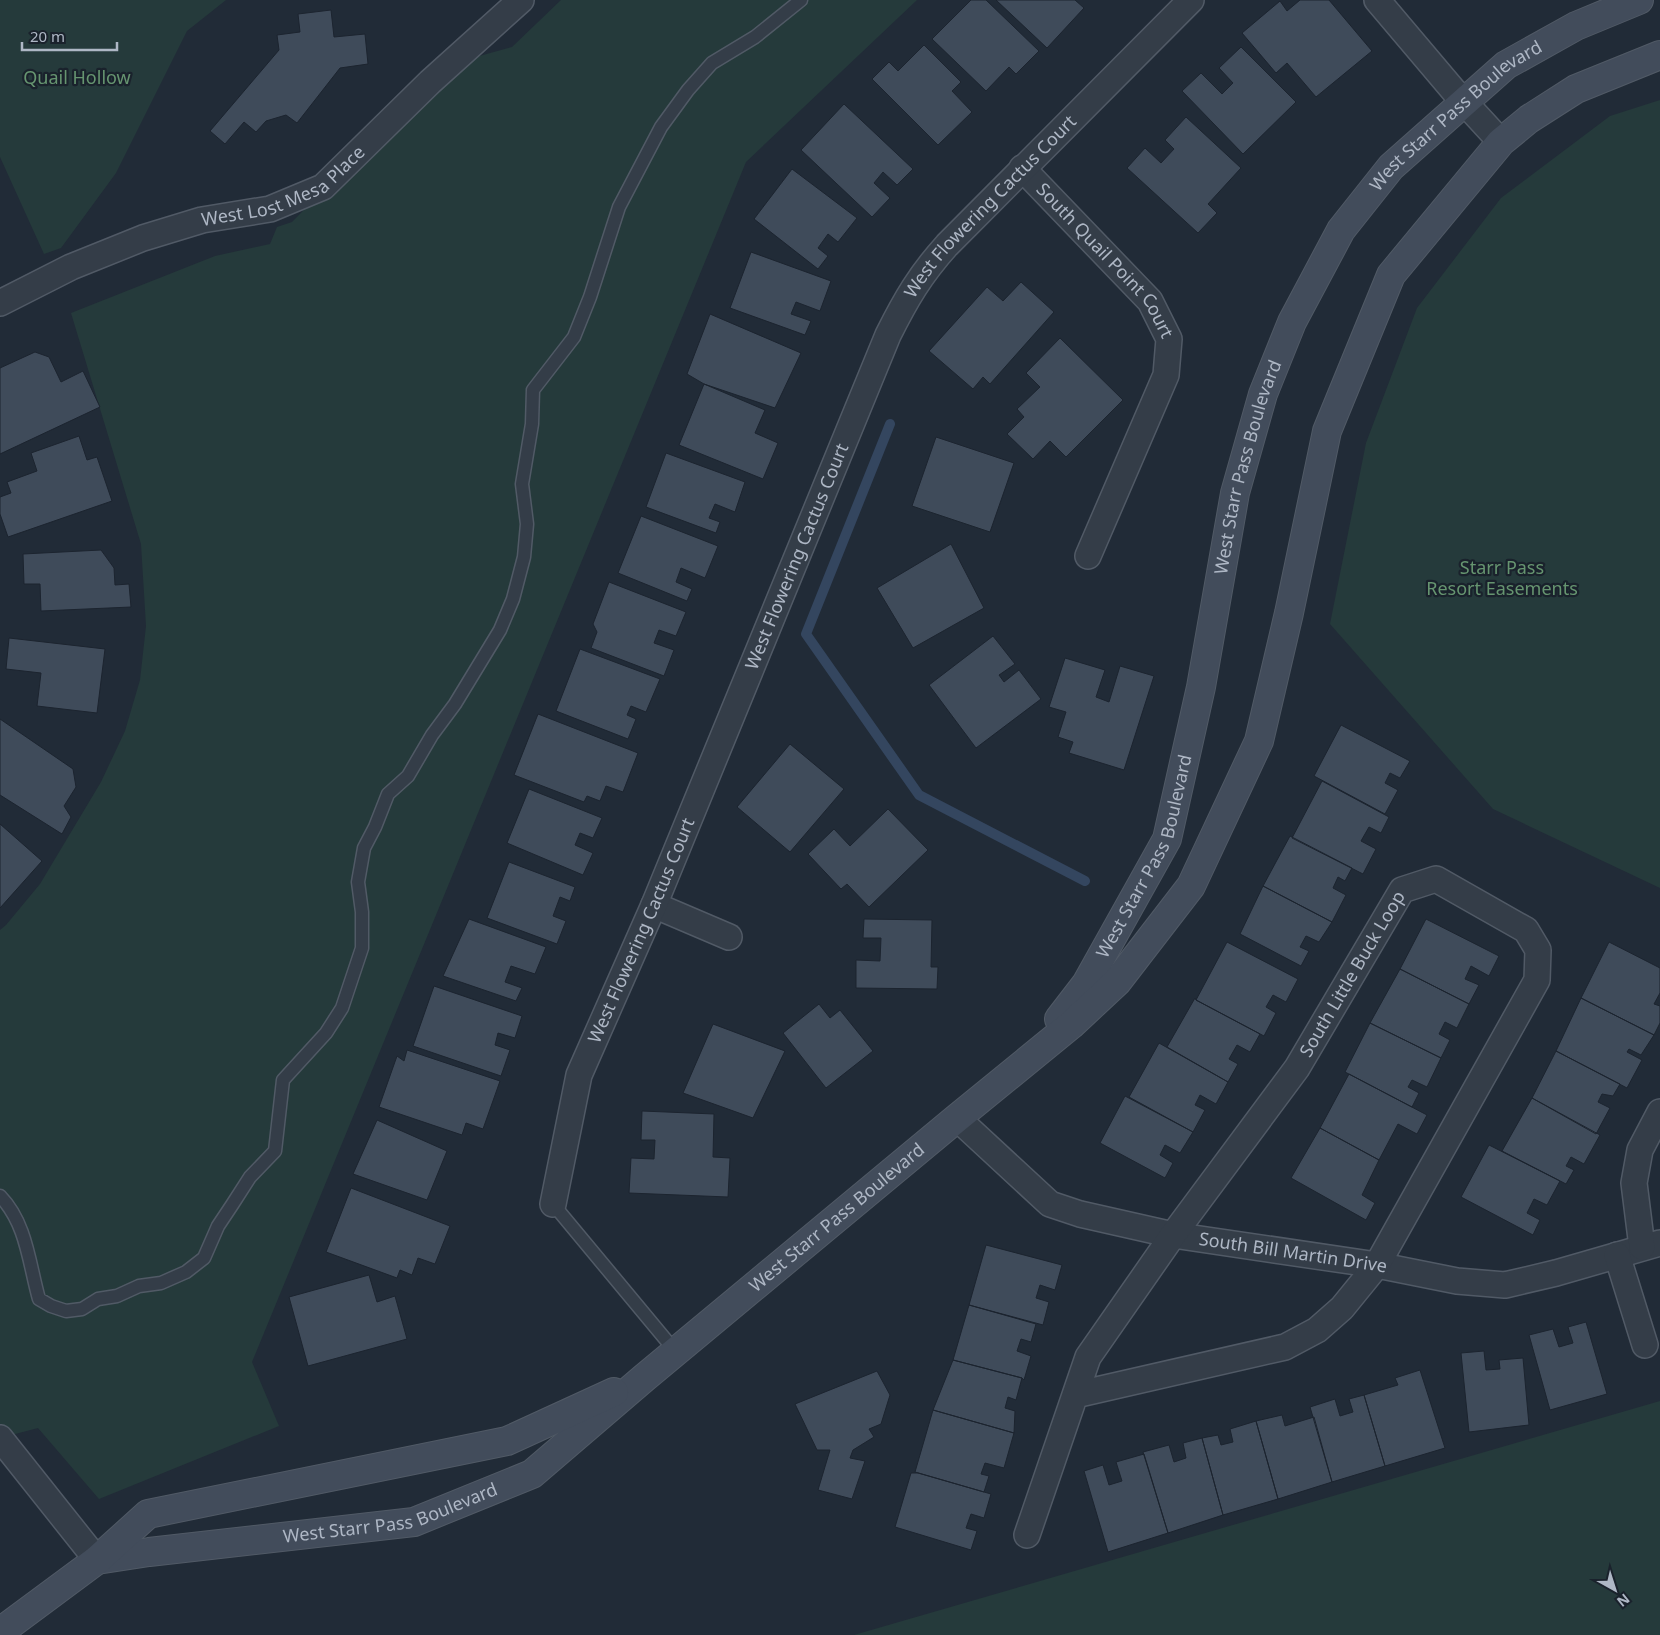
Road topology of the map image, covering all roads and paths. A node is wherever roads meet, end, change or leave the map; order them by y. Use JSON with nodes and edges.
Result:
{"nodes":[{"id":1,"x":521,"y":0,"type":"edge"},
{"id":2,"x":800,"y":0,"type":"edge"},
{"id":3,"x":1191,"y":0,"type":"edge"},
{"id":4,"x":1377,"y":0,"type":"edge"},
{"id":5,"x":1639,"y":0,"type":"edge"},
{"id":6,"x":1660,"y":55,"type":"edge"},
{"id":7,"x":1464,"y":103,"type":"junction"},
{"id":8,"x":1501,"y":142,"type":"junction"},
{"id":9,"x":1022,"y":168,"type":"junction"},
{"id":10,"x":0,"y":303,"type":"edge"},
{"id":11,"x":1088,"y":556,"type":"dead end"},
{"id":12,"x":654,"y":905,"type":"junction"},
{"id":13,"x":728,"y":937,"type":"dead end"},
{"id":14,"x":1030,"y":1058,"type":"junction"},
{"id":15,"x":1660,"y":1112,"type":"edge"},
{"id":16,"x":957,"y":1118,"type":"junction"},
{"id":17,"x":0,"y":1196,"type":"edge"},
{"id":18,"x":553,"y":1204,"type":"joint"},
{"id":19,"x":1173,"y":1235,"type":"junction"},
{"id":20,"x":1651,"y":1245,"type":"edge"},
{"id":21,"x":1617,"y":1255,"type":"junction"},
{"id":22,"x":1377,"y":1266,"type":"junction"},
{"id":23,"x":1645,"y":1345,"type":"dead end"},
{"id":24,"x":676,"y":1352,"type":"junction"},
{"id":25,"x":644,"y":1378,"type":"junction"},
{"id":26,"x":1074,"y":1395,"type":"junction"},
{"id":27,"x":0,"y":1438,"type":"edge"},
{"id":28,"x":1027,"y":1535,"type":"dead end"},
{"id":29,"x":97,"y":1560,"type":"junction"},
{"id":30,"x":0,"y":1632,"type":"edge"}],
"edges":[{"from":1,"to":10,"type":"street","name":"West Lost Mesa Place"},
{"from":2,"to":17,"type":"lane"},
{"from":3,"to":9,"type":"street","name":"West Flowering Cactus Court"},
{"from":4,"to":7,"type":"street"},
{"from":5,"to":7,"type":"street","name":"West Starr Pass Boulevard"},
{"from":6,"to":8,"type":"street","name":"West Starr Pass Boulevard"},
{"from":7,"to":8,"type":"street"},
{"from":7,"to":14,"type":"street","name":"West Starr Pass Boulevard"},
{"from":8,"to":14,"type":"street","name":"West Starr Pass Boulevard"},
{"from":9,"to":11,"type":"street","name":"South Quail Point Court"},
{"from":9,"to":12,"type":"street","name":"West Flowering Cactus Court"},
{"from":12,"to":13,"type":"street"},
{"from":12,"to":18,"type":"street","name":"West Flowering Cactus Court"},
{"from":14,"to":16,"type":"street","name":"West Starr Pass Boulevard"},
{"from":15,"to":20,"type":"street"},
{"from":16,"to":19,"type":"street","name":"South Bill Martin Drive"},
{"from":16,"to":24,"type":"street","name":"West Starr Pass Boulevard"},
{"from":18,"to":24,"type":"lane"},
{"from":19,"to":22,"type":"street","name":"South Bill Martin Drive"},
{"from":19,"to":22,"type":"street","name":"South Little Buck Loop"},
{"from":19,"to":26,"type":"street","name":"South Little Buck Loop"},
{"from":20,"to":21,"type":"street","name":"South Bill Martin Drive"},
{"from":21,"to":22,"type":"street","name":"South Bill Martin Drive"},
{"from":21,"to":23,"type":"street"},
{"from":22,"to":26,"type":"street","name":"South Little Buck Loop"},
{"from":24,"to":25,"type":"street","name":"West Starr Pass Boulevard"},
{"from":25,"to":29,"type":"street","name":"West Starr Pass Boulevard"},
{"from":25,"to":29,"type":"street","name":"West Starr Pass Boulevard"},
{"from":26,"to":28,"type":"street","name":"South Little Buck Loop"},
{"from":27,"to":29,"type":"street"},
{"from":29,"to":30,"type":"street","name":"West Starr Pass Boulevard"}]}
